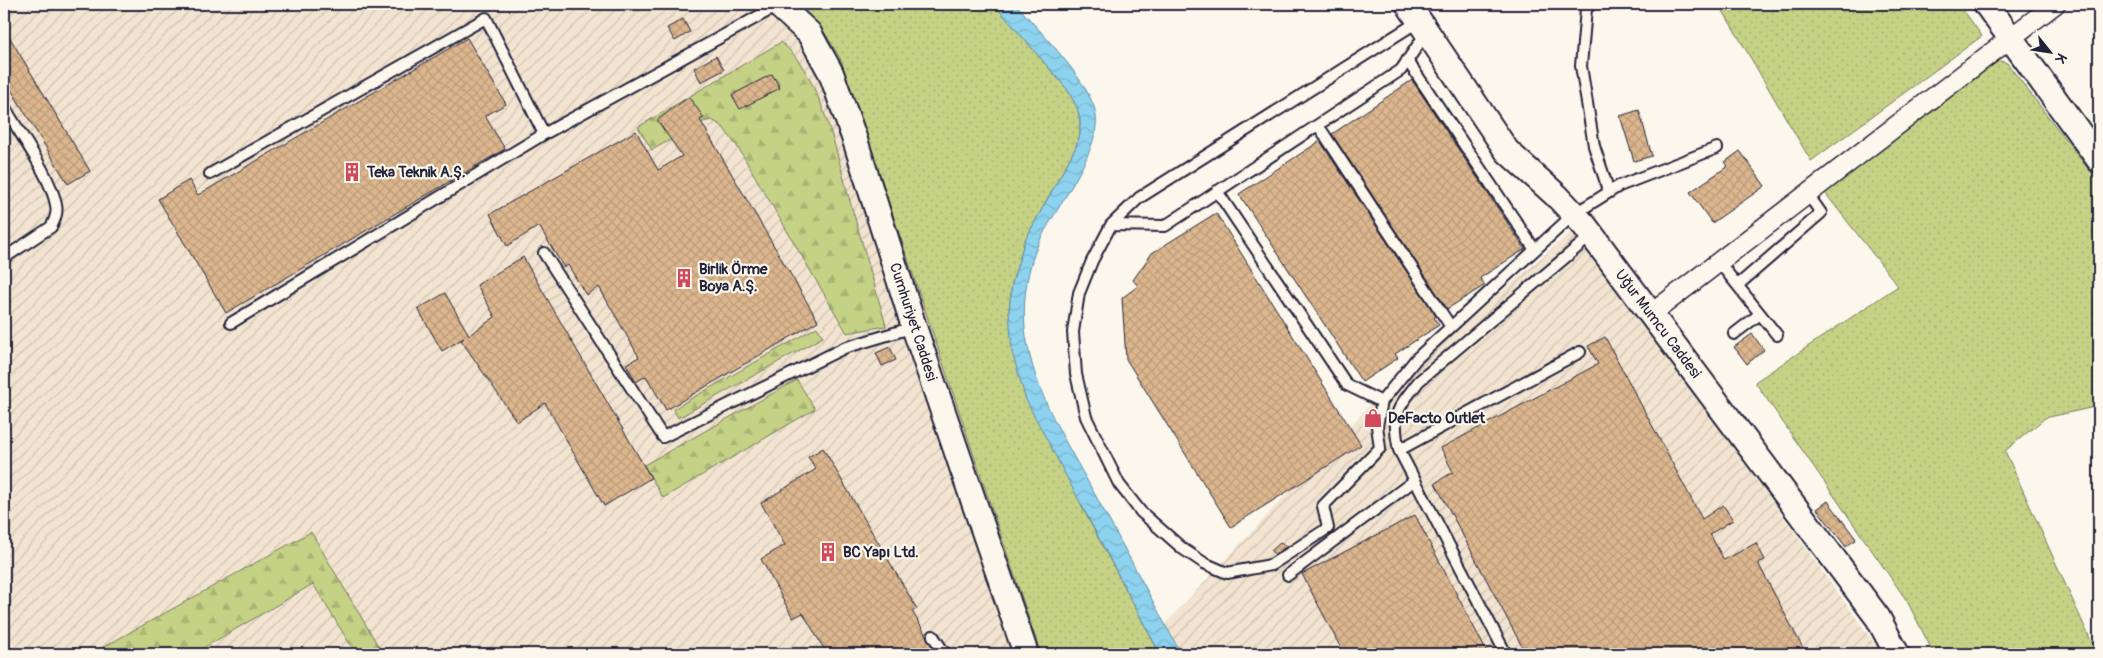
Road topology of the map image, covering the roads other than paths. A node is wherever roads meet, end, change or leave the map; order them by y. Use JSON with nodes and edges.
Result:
{"nodes":[{"id":1,"x":778,"y":4,"type":"edge"},
{"id":2,"x":1592,"y":4,"type":"edge"},
{"id":3,"x":1986,"y":4,"type":"edge"},
{"id":4,"x":2054,"y":4,"type":"edge"},
{"id":5,"x":1418,"y":19,"type":"edge"},
{"id":6,"x":2010,"y":37,"type":"junction"},
{"id":7,"x":1407,"y":60,"type":"junction"},
{"id":8,"x":4,"y":106,"type":"edge"},
{"id":9,"x":1318,"y":125,"type":"junction"},
{"id":10,"x":544,"y":134,"type":"junction"},
{"id":11,"x":1716,"y":148,"type":"dead end"},
{"id":12,"x":2099,"y":160,"type":"edge"},
{"id":13,"x":210,"y":174,"type":"dead end"},
{"id":14,"x":1217,"y":191,"type":"junction"},
{"id":15,"x":1609,"y":192,"type":"junction"},
{"id":16,"x":1807,"y":193,"type":"junction"},
{"id":17,"x":1574,"y":214,"type":"junction"},
{"id":18,"x":1111,"y":225,"type":"junction"},
{"id":19,"x":1592,"y":235,"type":"junction"},
{"id":20,"x":1535,"y":250,"type":"junction"},
{"id":21,"x":544,"y":253,"type":"dead end"},
{"id":22,"x":4,"y":258,"type":"edge"},
{"id":23,"x":1718,"y":262,"type":"junction"},
{"id":24,"x":1738,"y":285,"type":"junction"},
{"id":25,"x":1651,"y":314,"type":"junction"},
{"id":26,"x":1760,"y":314,"type":"junction"},
{"id":27,"x":231,"y":323,"type":"dead end"},
{"id":28,"x":914,"y":327,"type":"junction"},
{"id":29,"x":1450,"y":327,"type":"junction"},
{"id":30,"x":1734,"y":334,"type":"dead end"},
{"id":31,"x":1777,"y":335,"type":"dead end"},
{"id":32,"x":1580,"y":352,"type":"dead end"},
{"id":33,"x":1382,"y":402,"type":"junction"},
{"id":34,"x":1399,"y":450,"type":"junction"},
{"id":35,"x":1415,"y":480,"type":"junction"},
{"id":36,"x":1288,"y":575,"type":"dead end"},
{"id":37,"x":933,"y":636,"type":"dead end"},
{"id":38,"x":945,"y":654,"type":"edge"},
{"id":39,"x":1026,"y":654,"type":"edge"},
{"id":40,"x":1506,"y":654,"type":"edge"},
{"id":41,"x":1897,"y":654,"type":"edge"}],
"edges":[{"from":1,"to":10,"type":"lane"},
{"from":1,"to":28,"type":"street","name":"Cumhuriyet Caddesi"},
{"from":2,"to":15,"type":"lane"},
{"from":3,"to":6,"type":"street"},
{"from":4,"to":6,"type":"street"},
{"from":5,"to":7,"type":"lane"},
{"from":5,"to":17,"type":"street","name":"Uğur Mumcu Caddesi"},
{"from":5,"to":18,"type":"lane"},
{"from":6,"to":12,"type":"street"},
{"from":6,"to":16,"type":"street"},
{"from":7,"to":9,"type":"lane"},
{"from":7,"to":20,"type":"lane"},
{"from":8,"to":22,"type":"lane"},
{"from":9,"to":14,"type":"lane"},
{"from":9,"to":29,"type":"lane"},
{"from":10,"to":13,"type":"lane"},
{"from":10,"to":27,"type":"lane"},
{"from":11,"to":15,"type":"lane"},
{"from":14,"to":18,"type":"lane"},
{"from":14,"to":33,"type":"lane"},
{"from":15,"to":17,"type":"lane"},
{"from":16,"to":23,"type":"street"},
{"from":16,"to":24,"type":"lane"},
{"from":17,"to":19,"type":"street","name":"Uğur Mumcu Caddesi"},
{"from":17,"to":20,"type":"lane"},
{"from":18,"to":33,"type":"lane"},
{"from":19,"to":25,"type":"street","name":"Uğur Mumcu Caddesi"},
{"from":19,"to":34,"type":"lane"},
{"from":20,"to":29,"type":"lane"},
{"from":21,"to":28,"type":"lane"},
{"from":23,"to":24,"type":"lane"},
{"from":23,"to":25,"type":"street"},
{"from":24,"to":26,"type":"lane"},
{"from":25,"to":41,"type":"street","name":"Uğur Mumcu Caddesi"},
{"from":26,"to":30,"type":"lane"},
{"from":26,"to":31,"type":"lane"},
{"from":28,"to":39,"type":"street","name":"Cumhuriyet Caddesi"},
{"from":29,"to":33,"type":"lane"},
{"from":32,"to":34,"type":"lane"},
{"from":34,"to":35,"type":"lane"},
{"from":35,"to":36,"type":"lane"},
{"from":35,"to":40,"type":"lane"},
{"from":37,"to":38,"type":"lane"}]}
